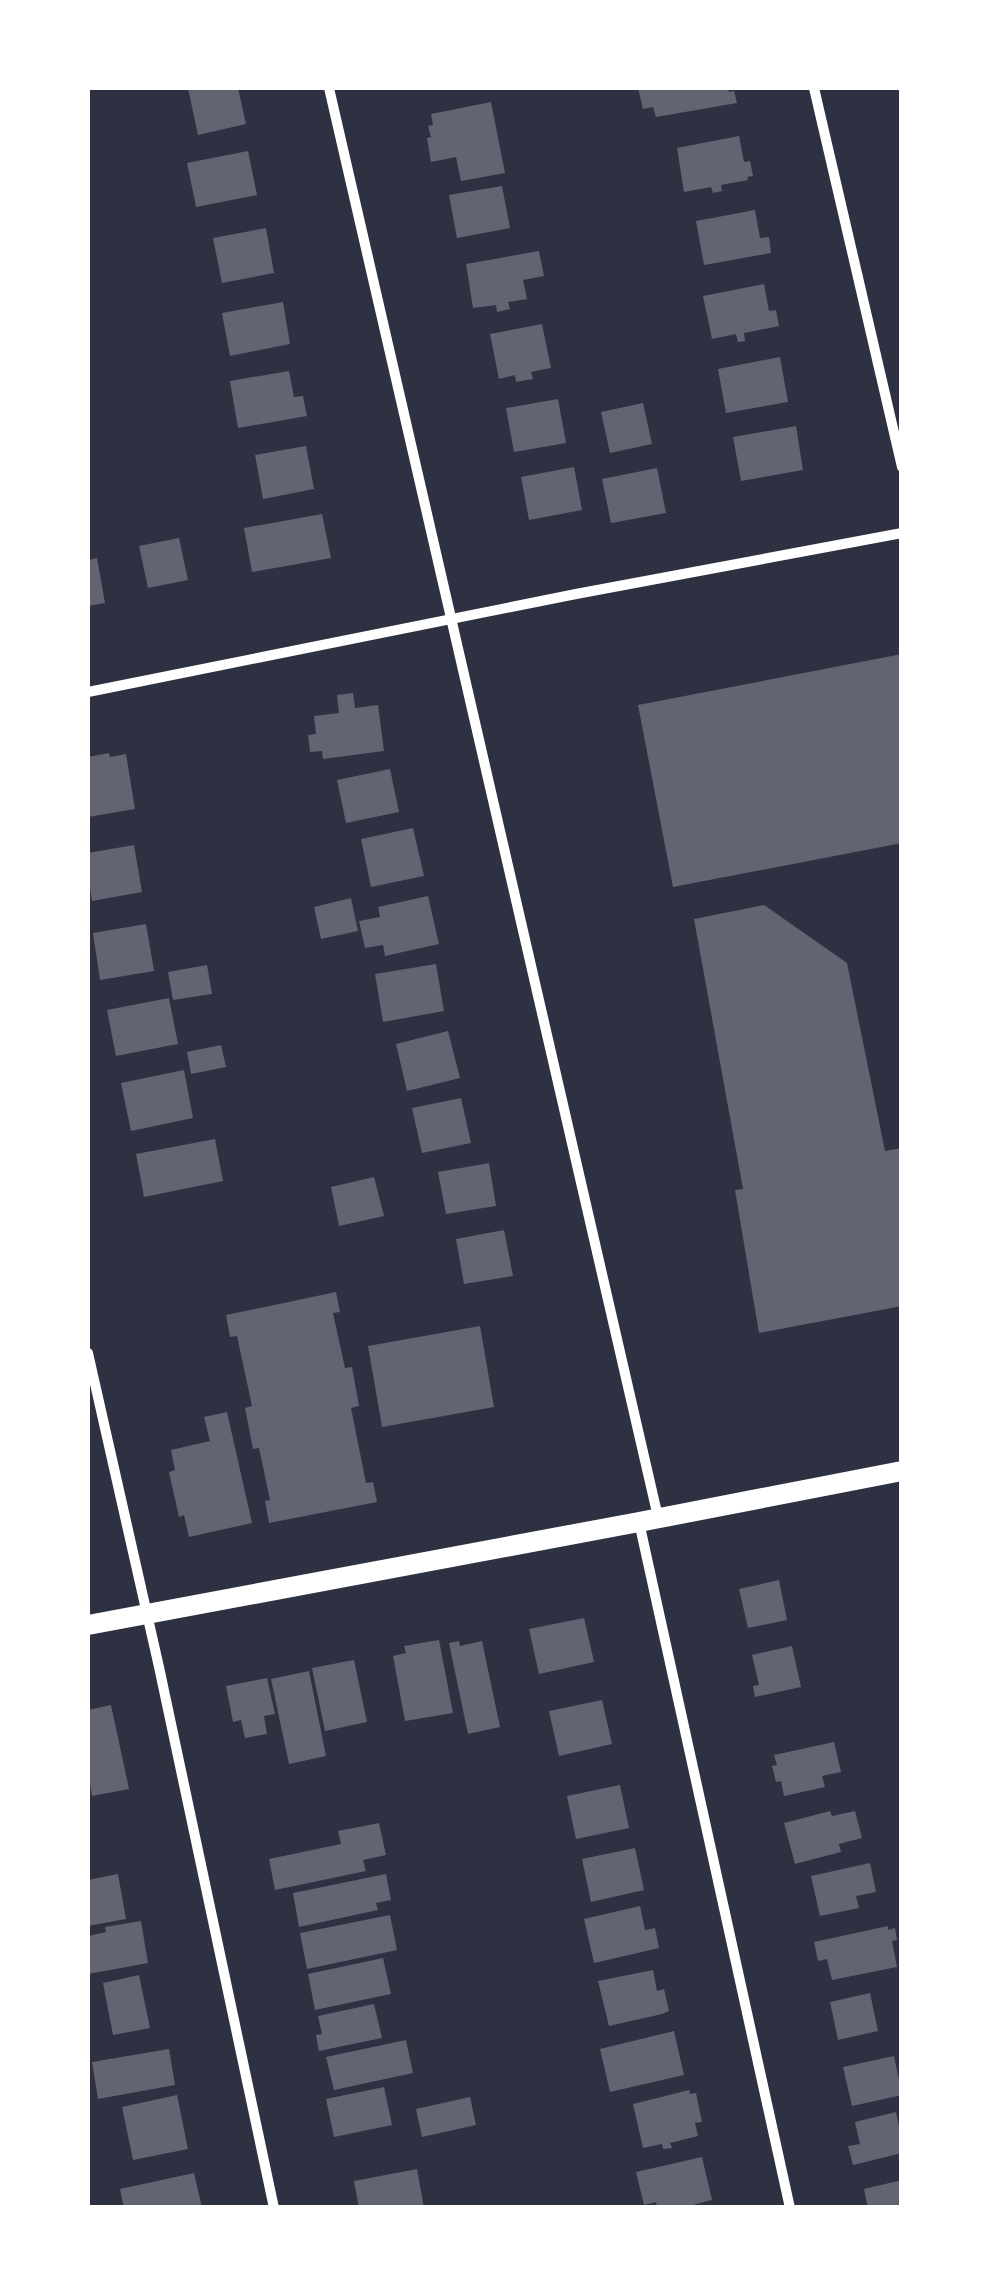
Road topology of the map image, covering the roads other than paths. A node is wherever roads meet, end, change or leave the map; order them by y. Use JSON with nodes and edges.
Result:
{"nodes":[{"id":1,"x":329,"y":88,"type":"edge"},
{"id":2,"x":814,"y":88,"type":"edge"},
{"id":3,"x":902,"y":467,"type":"edge"},
{"id":4,"x":902,"y":533,"type":"edge"},
{"id":5,"x":452,"y":620,"type":"junction"},
{"id":6,"x":88,"y":692,"type":"edge"},
{"id":7,"x":88,"y":1353,"type":"edge"},
{"id":8,"x":902,"y":1471,"type":"edge"},
{"id":9,"x":649,"y":1520,"type":"junction"},
{"id":10,"x":147,"y":1614,"type":"junction"},
{"id":11,"x":88,"y":1625,"type":"edge"},
{"id":12,"x":274,"y":2208,"type":"edge"},
{"id":13,"x":790,"y":2208,"type":"edge"}],
"edges":[{"from":1,"to":5,"type":"street"},
{"from":2,"to":3,"type":"street"},
{"from":4,"to":5,"type":"street"},
{"from":5,"to":6,"type":"street"},
{"from":5,"to":9,"type":"street"},
{"from":7,"to":10,"type":"street"},
{"from":8,"to":9,"type":"main road"},
{"from":9,"to":10,"type":"main road"},
{"from":9,"to":13,"type":"street"},
{"from":10,"to":11,"type":"main road"},
{"from":10,"to":12,"type":"street"}]}
